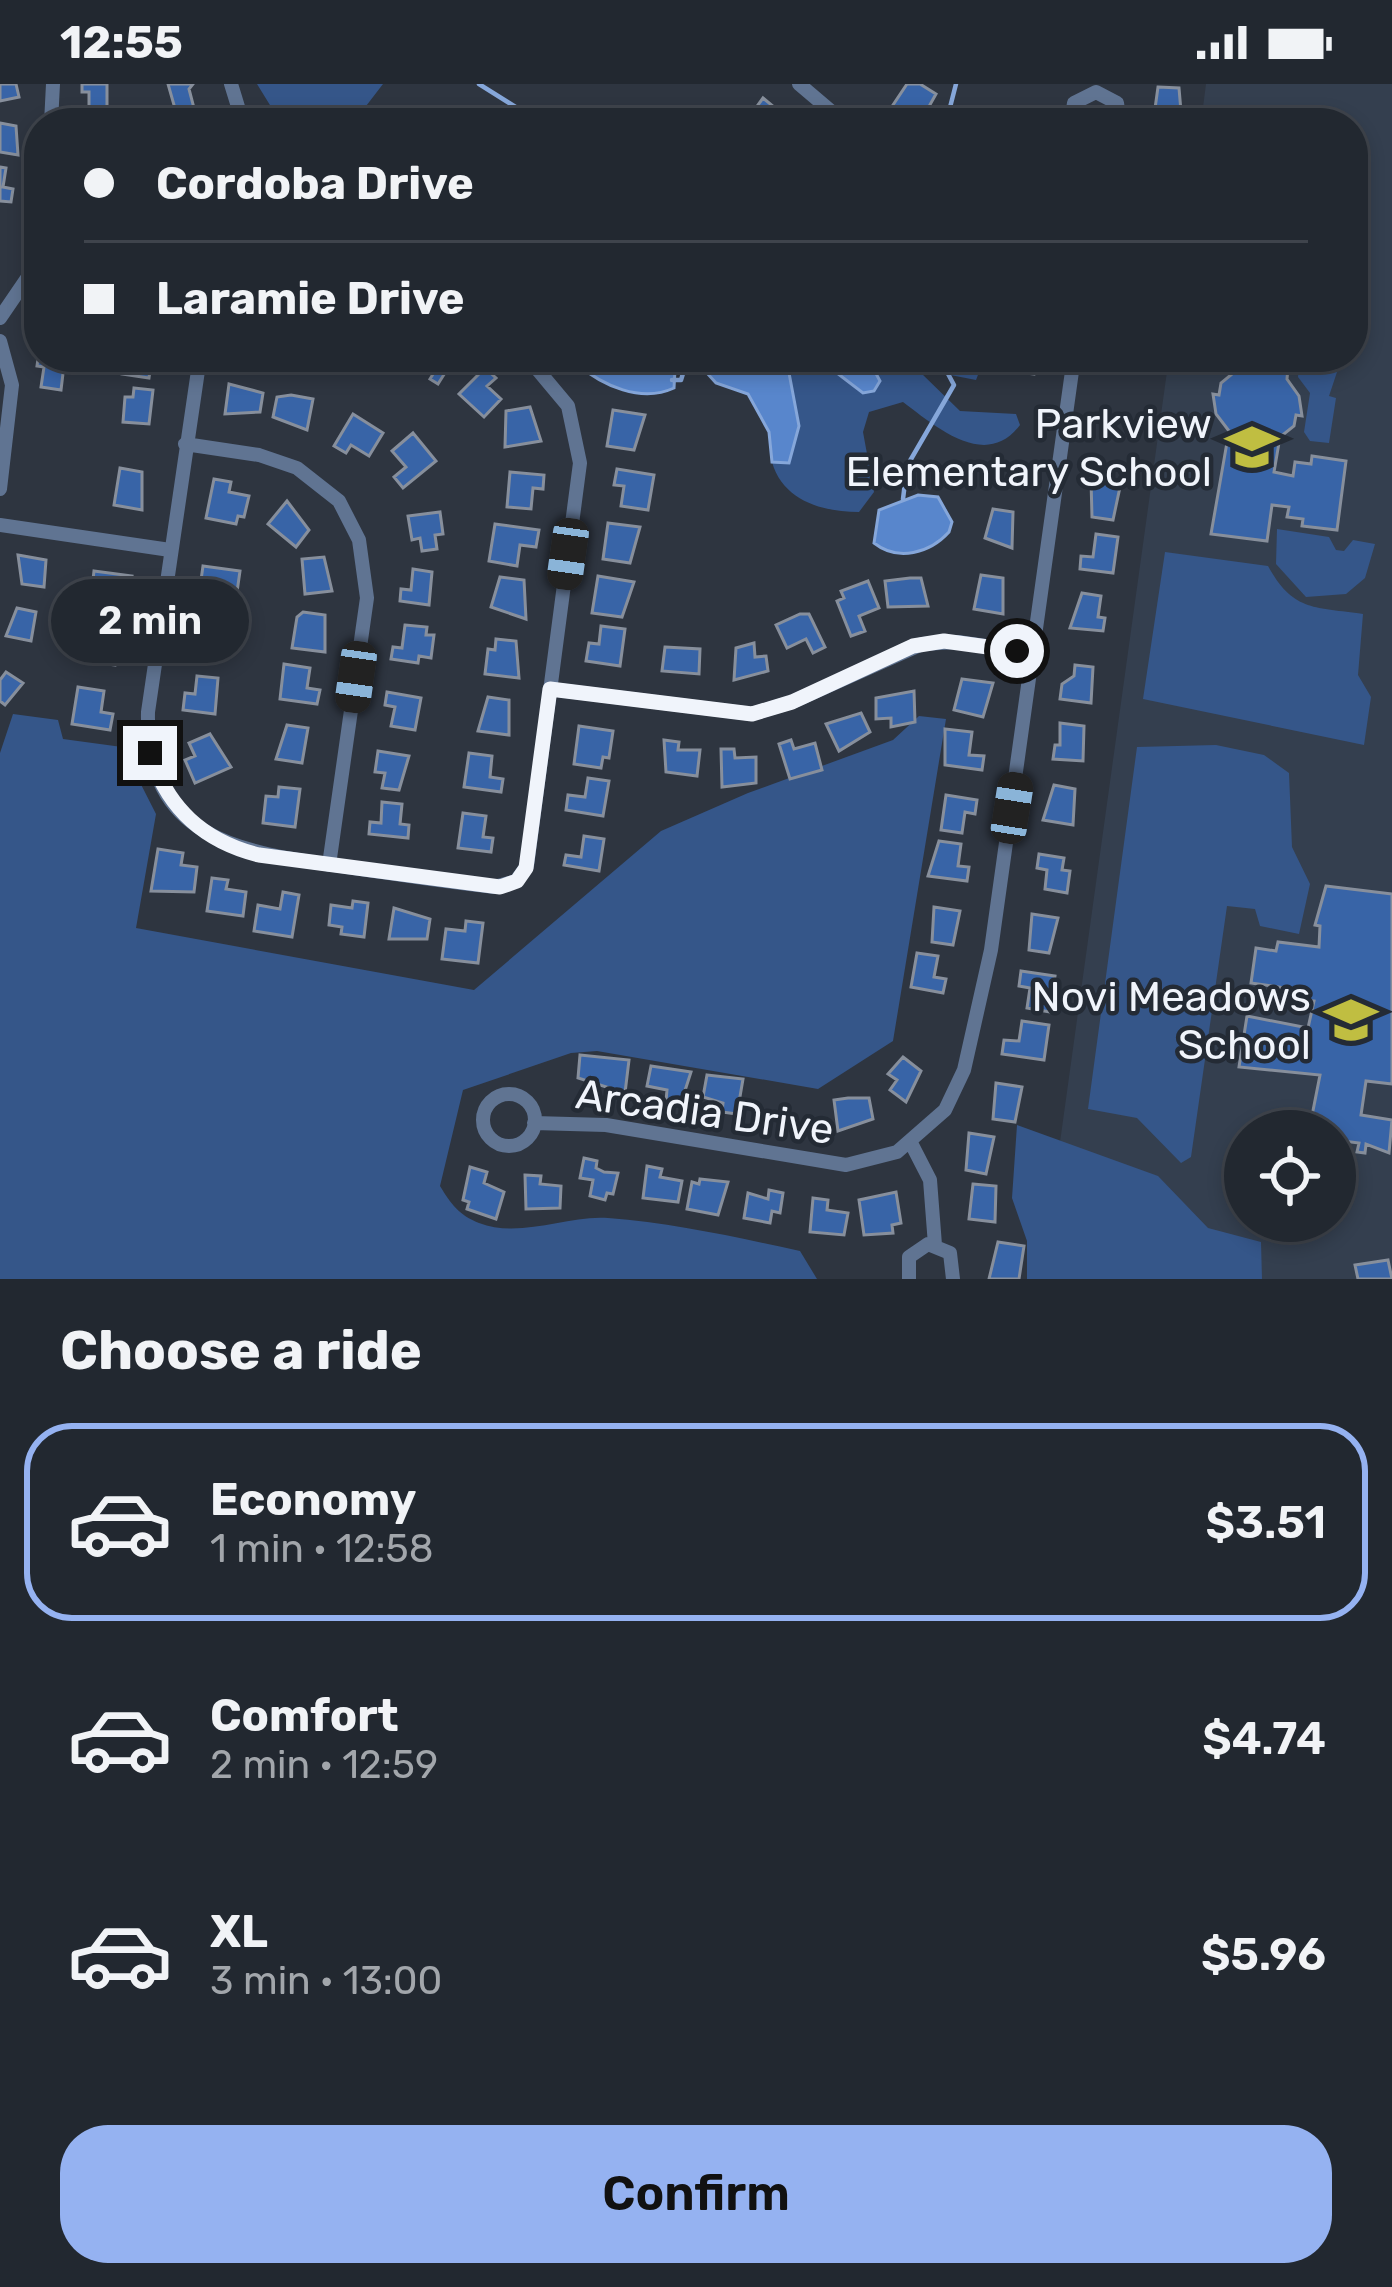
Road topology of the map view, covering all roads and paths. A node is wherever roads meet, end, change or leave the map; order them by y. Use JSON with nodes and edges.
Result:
{"nodes":[{"id":1,"x":799,"y":84,"type":"edge"},
{"id":2,"x":827,"y":108,"type":"edge"},
{"id":3,"x":1073,"y":108,"type":"edge"},
{"id":4,"x":1118,"y":108,"type":"edge"},
{"id":5,"x":24,"y":282,"type":"edge"},
{"id":6,"x":0,"y":318,"type":"edge"},
{"id":7,"x":0,"y":341,"type":"edge"},
{"id":8,"x":197,"y":372,"type":"edge"},
{"id":9,"x":541,"y":372,"type":"edge"},
{"id":10,"x":1072,"y":372,"type":"edge"},
{"id":11,"x":184,"y":444,"type":"junction"},
{"id":12,"x":0,"y":489,"type":"edge"},
{"id":13,"x":0,"y":525,"type":"edge"},
{"id":14,"x":170,"y":550,"type":"junction"},
{"id":15,"x":1033,"y":653,"type":"junction"},
{"id":16,"x":550,"y":689,"type":"junction"},
{"id":17,"x":329,"y":865,"type":"junction"},
{"id":18,"x":534,"y":1123,"type":"dead end"},
{"id":19,"x":911,"y":1143,"type":"junction"},
{"id":20,"x":935,"y":1245,"type":"junction"},
{"id":21,"x":909,"y":1279,"type":"edge"},
{"id":22,"x":953,"y":1279,"type":"edge"}],
"edges":[{"from":1,"to":2,"type":"street"},
{"from":3,"to":4,"type":"street"},
{"from":5,"to":6,"type":"street"},
{"from":7,"to":12,"type":"street"},
{"from":8,"to":11,"type":"street"},
{"from":9,"to":16,"type":"street"},
{"from":10,"to":15,"type":"street"},
{"from":11,"to":14,"type":"street"},
{"from":11,"to":17,"type":"street"},
{"from":13,"to":14,"type":"street"},
{"from":14,"to":17,"type":"street"},
{"from":15,"to":16,"type":"street"},
{"from":15,"to":19,"type":"street"},
{"from":16,"to":17,"type":"street"},
{"from":18,"to":19,"type":"street","name":"Arcadia Drive"},
{"from":19,"to":20,"type":"street"},
{"from":20,"to":21,"type":"street"},
{"from":20,"to":22,"type":"street"}]}
